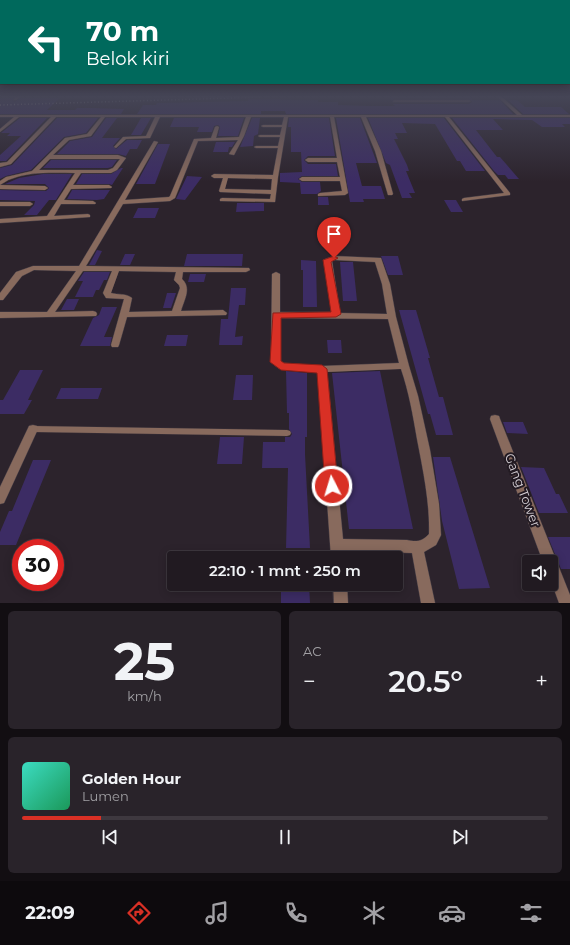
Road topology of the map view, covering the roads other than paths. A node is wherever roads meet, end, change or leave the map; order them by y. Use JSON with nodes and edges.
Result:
{"nodes":[{"id":1,"x":46,"y":125,"type":"edge"},
{"id":2,"x":96,"y":125,"type":"edge"},
{"id":3,"x":154,"y":125,"type":"edge"},
{"id":4,"x":245,"y":125,"type":"edge"},
{"id":5,"x":333,"y":125,"type":"edge"},
{"id":6,"x":367,"y":125,"type":"edge"},
{"id":7,"x":453,"y":125,"type":"edge"},
{"id":8,"x":263,"y":126,"type":"dead end"},
{"id":9,"x":284,"y":126,"type":"joint"},
{"id":10,"x":217,"y":127,"type":"dead end"},
{"id":11,"x":260,"y":136,"type":"dead end"},
{"id":12,"x":282,"y":136,"type":"junction"},
{"id":13,"x":213,"y":138,"type":"junction"},
{"id":14,"x":240,"y":138,"type":"junction"},
{"id":15,"x":156,"y":142,"type":"dead end"},
{"id":16,"x":116,"y":147,"type":"dead end"},
{"id":17,"x":256,"y":147,"type":"dead end"},
{"id":18,"x":280,"y":147,"type":"junction"},
{"id":19,"x":232,"y":154,"type":"dead end"},
{"id":20,"x":50,"y":157,"type":"junction"},
{"id":21,"x":308,"y":160,"type":"dead end"},
{"id":22,"x":339,"y":160,"type":"junction"},
{"id":23,"x":0,"y":165,"type":"edge"},
{"id":24,"x":34,"y":172,"type":"junction"},
{"id":25,"x":80,"y":172,"type":"junction"},
{"id":26,"x":214,"y":176,"type":"dead end"},
{"id":27,"x":226,"y":176,"type":"junction"},
{"id":28,"x":275,"y":177,"type":"junction"},
{"id":29,"x":302,"y":179,"type":"dead end"},
{"id":30,"x":342,"y":179,"type":"junction"},
{"id":31,"x":0,"y":183,"type":"edge"},
{"id":32,"x":0,"y":187,"type":"edge"},
{"id":33,"x":69,"y":187,"type":"junction"},
{"id":34,"x":108,"y":187,"type":"dead end"},
{"id":35,"x":45,"y":188,"type":"dead end"},
{"id":36,"x":274,"y":192,"type":"junction"},
{"id":37,"x":320,"y":194,"type":"dead end"},
{"id":38,"x":390,"y":194,"type":"dead end"},
{"id":39,"x":222,"y":200,"type":"dead end"},
{"id":40,"x":464,"y":200,"type":"dead end"},
{"id":41,"x":59,"y":202,"type":"junction"},
{"id":42,"x":121,"y":202,"type":"junction"},
{"id":43,"x":93,"y":203,"type":"dead end"},
{"id":44,"x":0,"y":204,"type":"edge"},
{"id":45,"x":30,"y":204,"type":"dead end"},
{"id":46,"x":88,"y":216,"type":"dead end"},
{"id":47,"x":50,"y":217,"type":"junction"},
{"id":48,"x":0,"y":221,"type":"edge"},
{"id":49,"x":82,"y":267,"type":"junction"},
{"id":50,"x":116,"y":269,"type":"junction"},
{"id":51,"x":180,"y":270,"type":"junction"},
{"id":52,"x":246,"y":270,"type":"dead end"},
{"id":53,"x":276,"y":274,"type":"dead end"},
{"id":54,"x":0,"y":298,"type":"edge"},
{"id":55,"x":176,"y":313,"type":"junction"},
{"id":56,"x":223,"y":313,"type":"dead end"},
{"id":57,"x":49,"y":314,"type":"junction"},
{"id":58,"x":93,"y":314,"type":"dead end"},
{"id":59,"x":336,"y":314,"type":"junction"},
{"id":60,"x":0,"y":315,"type":"edge"},
{"id":61,"x":124,"y":315,"type":"junction"},
{"id":62,"x":277,"y":315,"type":"junction"},
{"id":63,"x":392,"y":317,"type":"junction"},
{"id":64,"x":115,"y":345,"type":"dead end"},
{"id":65,"x":404,"y":366,"type":"junction"},
{"id":66,"x":322,"y":369,"type":"junction"},
{"id":67,"x":495,"y":419,"type":"dead end"},
{"id":68,"x":33,"y":429,"type":"joint"},
{"id":69,"x":287,"y":433,"type":"dead end"},
{"id":70,"x":0,"y":500,"type":"edge"},
{"id":71,"x":337,"y":545,"type":"junction"},
{"id":72,"x":416,"y":548,"type":"junction"},
{"id":73,"x":337,"y":551,"type":"edge"},
{"id":74,"x":548,"y":555,"type":"edge"},
{"id":75,"x":558,"y":582,"type":"edge"},
{"id":76,"x":340,"y":591,"type":"edge"},
{"id":77,"x":341,"y":603,"type":"edge"},
{"id":78,"x":428,"y":603,"type":"edge"},
{"id":79,"x":566,"y":603,"type":"edge"}],
"edges":[{"from":1,"to":23,"type":"street"},
{"from":2,"to":20,"type":"street"},
{"from":3,"to":16,"type":"street"},
{"from":4,"to":14,"type":"street"},
{"from":5,"to":22,"type":"street"},
{"from":6,"to":38,"type":"street"},
{"from":7,"to":40,"type":"street"},
{"from":8,"to":9,"type":"street"},
{"from":9,"to":12,"type":"street"},
{"from":10,"to":13,"type":"street"},
{"from":11,"to":12,"type":"street"},
{"from":12,"to":18,"type":"street"},
{"from":13,"to":14,"type":"street"},
{"from":13,"to":42,"type":"street"},
{"from":14,"to":19,"type":"street"},
{"from":15,"to":42,"type":"street"},
{"from":17,"to":18,"type":"street"},
{"from":18,"to":28,"type":"street"},
{"from":20,"to":24,"type":"street"},
{"from":20,"to":25,"type":"street"},
{"from":21,"to":22,"type":"street"},
{"from":22,"to":30,"type":"street"},
{"from":24,"to":25,"type":"street"},
{"from":24,"to":31,"type":"street"},
{"from":25,"to":33,"type":"street"},
{"from":26,"to":27,"type":"street"},
{"from":27,"to":28,"type":"street"},
{"from":27,"to":36,"type":"street"},
{"from":28,"to":36,"type":"street"},
{"from":29,"to":30,"type":"street"},
{"from":30,"to":37,"type":"street"},
{"from":32,"to":35,"type":"street"},
{"from":33,"to":34,"type":"street"},
{"from":33,"to":41,"type":"street"},
{"from":36,"to":39,"type":"street"},
{"from":41,"to":43,"type":"street"},
{"from":41,"to":47,"type":"street"},
{"from":42,"to":49,"type":"street"},
{"from":44,"to":45,"type":"street"},
{"from":46,"to":47,"type":"street"},
{"from":47,"to":48,"type":"street"},
{"from":49,"to":50,"type":"street"},
{"from":49,"to":54,"type":"street"},
{"from":49,"to":57,"type":"street"},
{"from":50,"to":51,"type":"street"},
{"from":50,"to":61,"type":"street"},
{"from":51,"to":52,"type":"street"},
{"from":51,"to":55,"type":"street"},
{"from":53,"to":62,"type":"street"},
{"from":55,"to":56,"type":"street"},
{"from":55,"to":61,"type":"street"},
{"from":57,"to":58,"type":"street"},
{"from":57,"to":60,"type":"street"},
{"from":59,"to":62,"type":"street"},
{"from":59,"to":63,"type":"street"},
{"from":59,"to":63,"type":"street"},
{"from":61,"to":64,"type":"street"},
{"from":62,"to":66,"type":"street"},
{"from":63,"to":65,"type":"street"},
{"from":65,"to":66,"type":"street"},
{"from":65,"to":72,"type":"street"},
{"from":66,"to":71,"type":"street"},
{"from":67,"to":74,"type":"street","name":"Gang Tower"},
{"from":68,"to":69,"type":"lane"},
{"from":68,"to":70,"type":"street"},
{"from":71,"to":72,"type":"street"},
{"from":71,"to":73,"type":"street"},
{"from":72,"to":78,"type":"street"},
{"from":75,"to":79,"type":"street","name":"Gang Tower"},
{"from":76,"to":77,"type":"street"}]}
